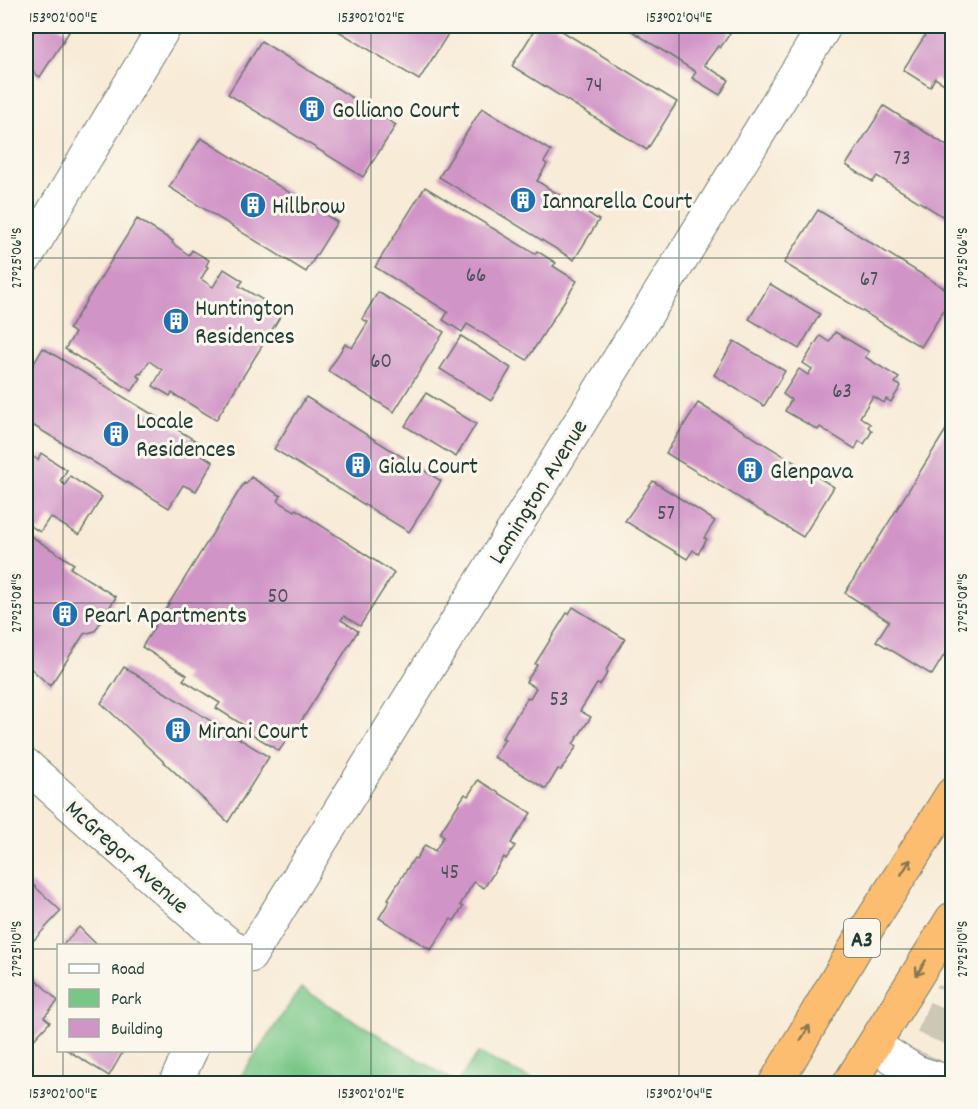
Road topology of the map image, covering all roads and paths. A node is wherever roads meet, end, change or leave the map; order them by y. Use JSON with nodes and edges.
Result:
{"nodes":[{"id":1,"x":165,"y":26,"type":"edge"},
{"id":2,"x":825,"y":26,"type":"edge"},
{"id":3,"x":26,"y":257,"type":"edge"},
{"id":4,"x":26,"y":765,"type":"edge"},
{"id":5,"x":952,"y":794,"type":"edge"},
{"id":6,"x":952,"y":919,"type":"edge"},
{"id":7,"x":230,"y":944,"type":"edge"},
{"id":8,"x":252,"y":953,"type":"edge"},
{"id":9,"x":874,"y":1045,"type":"junction"},
{"id":10,"x":190,"y":1052,"type":"edge"},
{"id":11,"x":175,"y":1083,"type":"edge"},
{"id":12,"x":775,"y":1083,"type":"edge"},
{"id":13,"x":849,"y":1083,"type":"edge"},
{"id":14,"x":952,"y":1083,"type":"edge"}],
"edges":[{"from":1,"to":3,"type":"street"},
{"from":2,"to":8,"type":"street","name":"Lamington Avenue"},
{"from":4,"to":7,"type":"street","name":"McGregor Avenue"},
{"from":12,"to":5,"type":"highway","number":"A3","one_way":true},
{"from":6,"to":9,"type":"highway","one_way":true},
{"from":9,"to":13,"type":"highway"},
{"from":9,"to":14,"type":"street"},
{"from":10,"to":11,"type":"street"}]}
